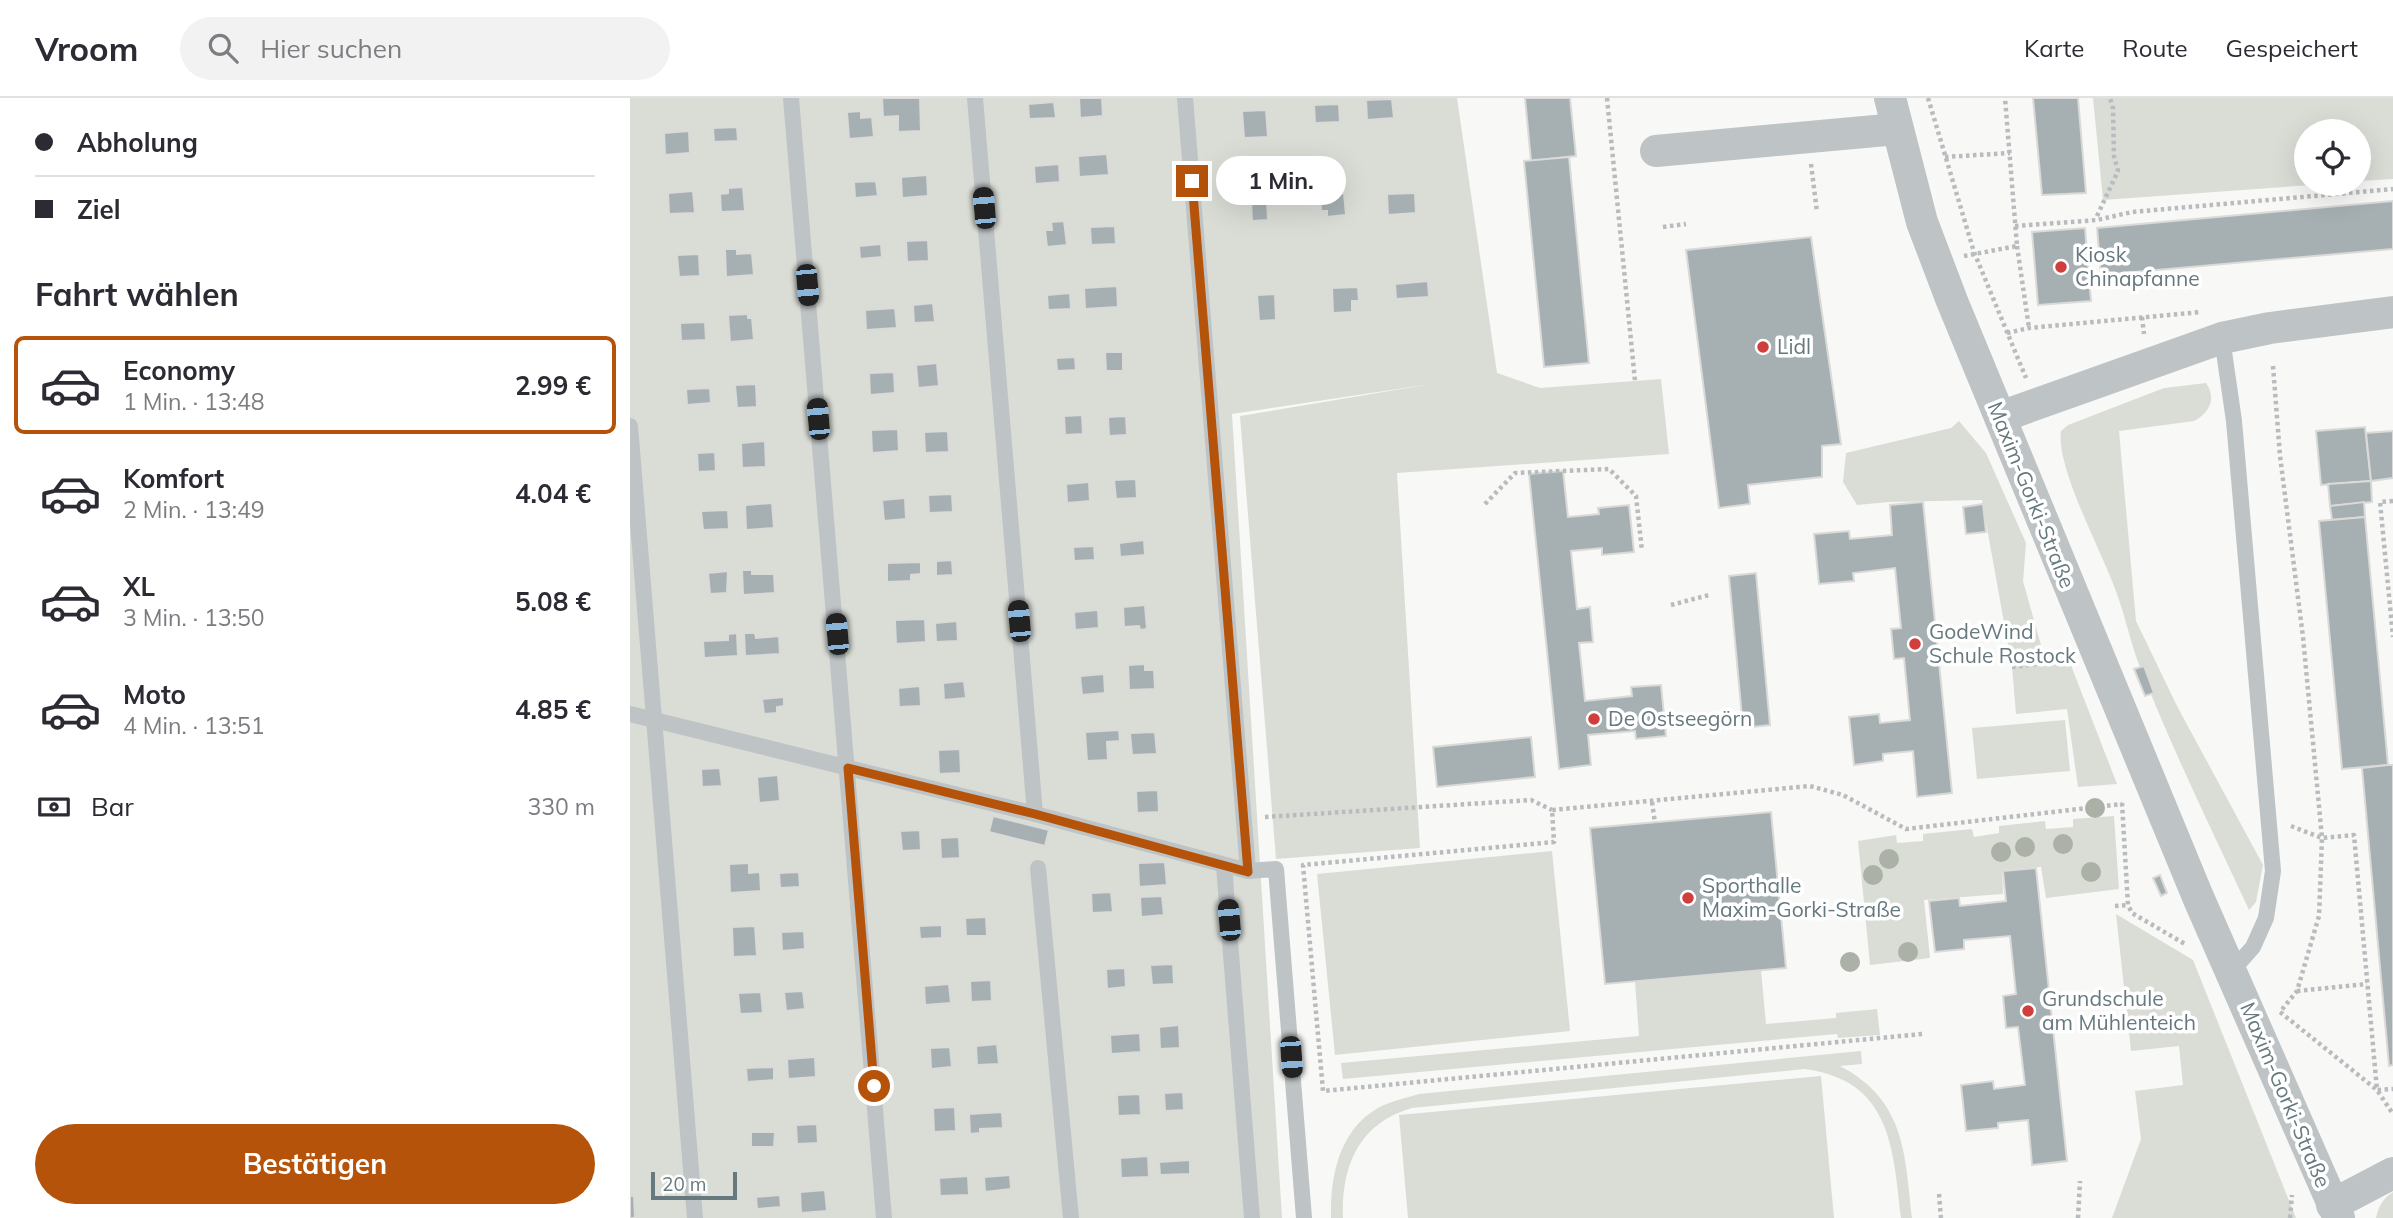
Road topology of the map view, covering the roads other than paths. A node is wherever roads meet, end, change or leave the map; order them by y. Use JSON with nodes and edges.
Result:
{"nodes":[{"id":1,"x":791,"y":98,"type":"edge"},
{"id":2,"x":975,"y":98,"type":"edge"},
{"id":3,"x":1185,"y":98,"type":"edge"},
{"id":4,"x":1890,"y":98,"type":"edge"},
{"id":5,"x":1897,"y":129,"type":"junction"},
{"id":6,"x":1656,"y":151,"type":"dead end"},
{"id":7,"x":2393,"y":312,"type":"edge"},
{"id":8,"x":2213,"y":325,"type":"junction"},
{"id":9,"x":2000,"y":417,"type":"junction"},
{"id":10,"x":630,"y":426,"type":"edge"},
{"id":11,"x":630,"y":714,"type":"edge"},
{"id":12,"x":652,"y":720,"type":"junction"},
{"id":13,"x":848,"y":768,"type":"junction"},
{"id":14,"x":1035,"y":814,"type":"junction"},
{"id":15,"x":1224,"y":866,"type":"junction"},
{"id":16,"x":1038,"y":868,"type":"dead end"},
{"id":17,"x":1248,"y":872,"type":"junction"},
{"id":18,"x":2231,"y":972,"type":"junction"},
{"id":19,"x":2393,"y":1172,"type":"edge"},
{"id":20,"x":2335,"y":1212,"type":"edge"},
{"id":21,"x":695,"y":1218,"type":"edge"},
{"id":22,"x":884,"y":1218,"type":"edge"},
{"id":23,"x":1070,"y":1218,"type":"edge"},
{"id":24,"x":1252,"y":1218,"type":"edge"},
{"id":25,"x":1304,"y":1218,"type":"edge"}],
"edges":[{"from":1,"to":13,"type":"lane"},
{"from":2,"to":14,"type":"lane"},
{"from":3,"to":17,"type":"lane"},
{"from":4,"to":5,"type":"street","name":"Maxim-Gorki-Straße"},
{"from":5,"to":6,"type":"street"},
{"from":5,"to":9,"type":"street","name":"Maxim-Gorki-Straße"},
{"from":7,"to":8,"type":"street"},
{"from":8,"to":9,"type":"street"},
{"from":8,"to":18,"type":"lane"},
{"from":9,"to":18,"type":"street","name":"Maxim-Gorki-Straße"},
{"from":10,"to":12,"type":"lane"},
{"from":11,"to":12,"type":"lane"},
{"from":12,"to":13,"type":"lane"},
{"from":12,"to":21,"type":"lane"},
{"from":13,"to":14,"type":"lane"},
{"from":13,"to":22,"type":"lane"},
{"from":14,"to":15,"type":"lane"},
{"from":15,"to":17,"type":"lane"},
{"from":15,"to":24,"type":"lane"},
{"from":16,"to":23,"type":"lane"},
{"from":17,"to":25,"type":"lane"},
{"from":18,"to":20,"type":"street","name":"Maxim-Gorki-Straße"},
{"from":19,"to":20,"type":"street"}]}
